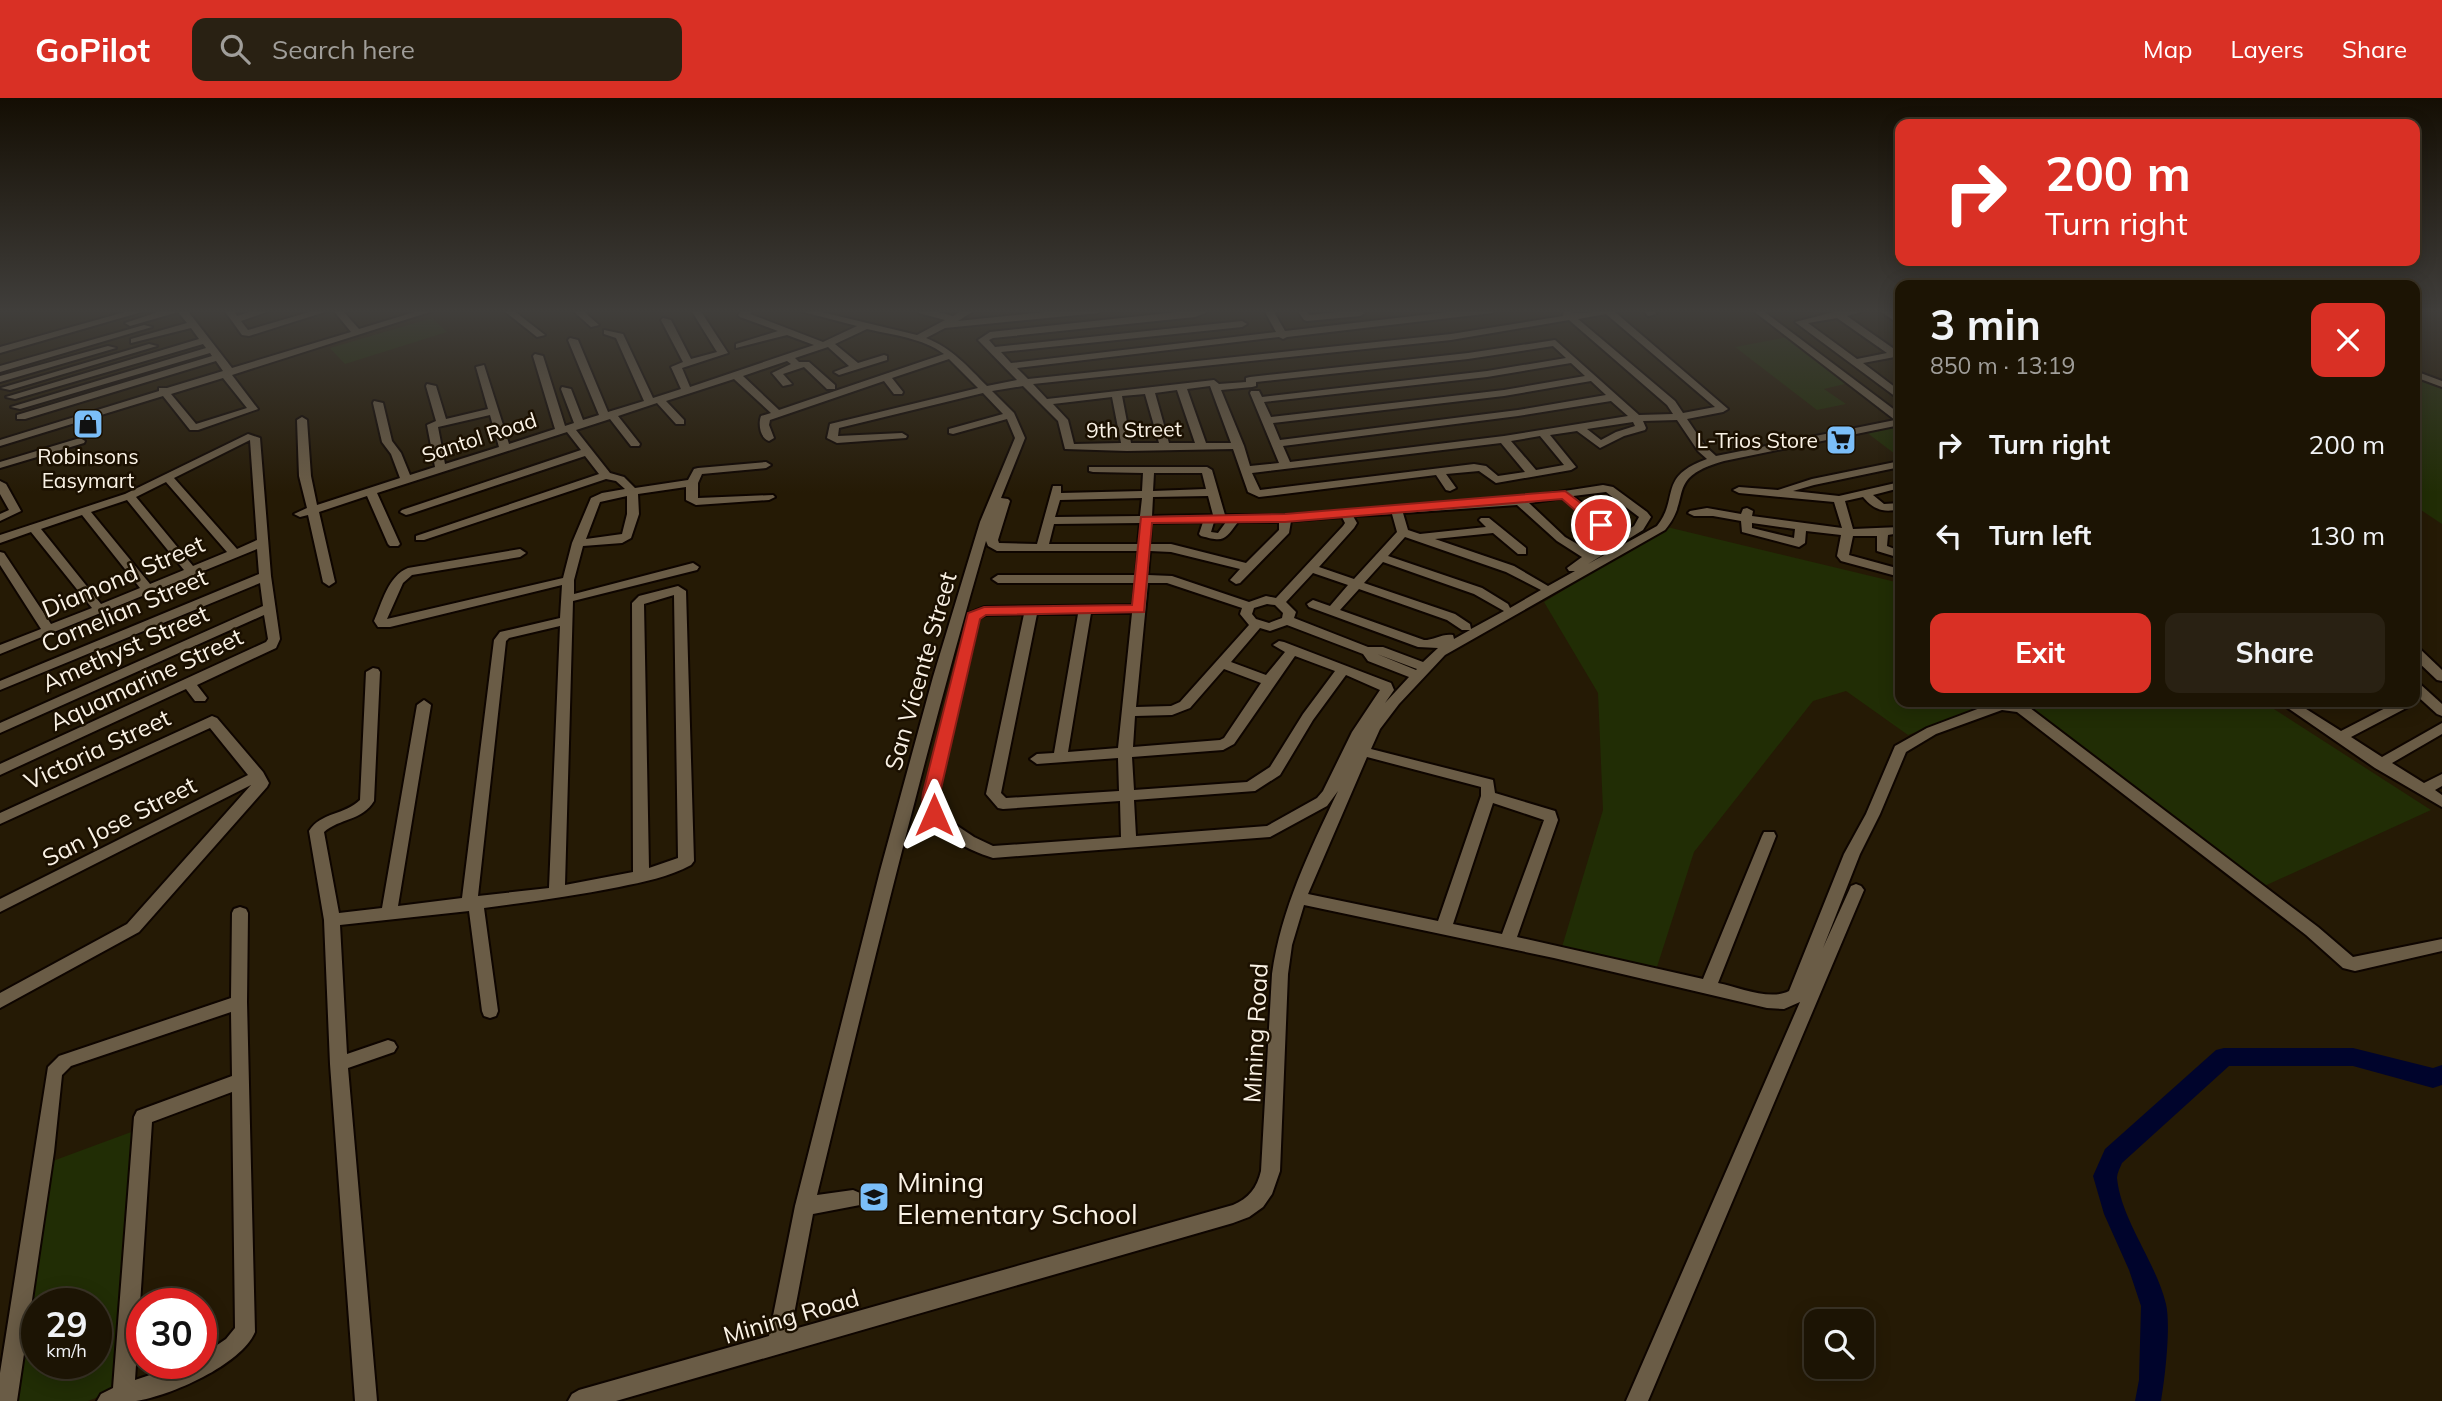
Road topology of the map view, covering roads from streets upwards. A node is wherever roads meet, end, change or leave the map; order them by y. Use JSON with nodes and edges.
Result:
{"nodes":[{"id":1,"x":63,"y":371,"type":"edge"},
{"id":2,"x":63,"y":371,"type":"edge"},
{"id":3,"x":63,"y":371,"type":"edge"},
{"id":4,"x":94,"y":371,"type":"edge"},
{"id":5,"x":229,"y":371,"type":"joint"},
{"id":6,"x":482,"y":371,"type":"edge"},
{"id":7,"x":545,"y":371,"type":"edge"},
{"id":8,"x":587,"y":371,"type":"edge"},
{"id":9,"x":638,"y":371,"type":"edge"},
{"id":10,"x":676,"y":371,"type":"edge"},
{"id":11,"x":747,"y":371,"type":"edge"},
{"id":12,"x":782,"y":371,"type":"edge"},
{"id":13,"x":813,"y":371,"type":"edge"},
{"id":14,"x":843,"y":371,"type":"edge"},
{"id":15,"x":904,"y":371,"type":"edge"},
{"id":16,"x":966,"y":371,"type":"edge"},
{"id":17,"x":1010,"y":371,"type":"edge"},
{"id":18,"x":1152,"y":371,"type":"edge"},
{"id":19,"x":1246,"y":371,"type":"edge"},
{"id":20,"x":1340,"y":371,"type":"edge"},
{"id":21,"x":1501,"y":371,"type":"edge"},
{"id":22,"x":1585,"y":371,"type":"edge"},
{"id":23,"x":1633,"y":371,"type":"edge"},
{"id":24,"x":1680,"y":371,"type":"edge"},
{"id":25,"x":1836,"y":371,"type":"edge"},
{"id":26,"x":1868,"y":371,"type":"edge"},
{"id":27,"x":839,"y":372,"type":"dead end"},
{"id":28,"x":736,"y":375,"type":"junction"},
{"id":29,"x":2420,"y":376,"type":"edge"},
{"id":30,"x":886,"y":377,"type":"junction"},
{"id":31,"x":1593,"y":378,"type":"junction"},
{"id":32,"x":1251,"y":382,"type":"junction"},
{"id":33,"x":787,"y":384,"type":"dead end"},
{"id":34,"x":2442,"y":384,"type":"edge"},
{"id":35,"x":1216,"y":385,"type":"junction"},
{"id":36,"x":431,"y":386,"type":"dead end"},
{"id":37,"x":831,"y":387,"type":"dead end"},
{"id":38,"x":1018,"y":387,"type":"junction"},
{"id":39,"x":1181,"y":387,"type":"junction"},
{"id":40,"x":565,"y":389,"type":"dead end"},
{"id":41,"x":686,"y":390,"type":"junction"},
{"id":42,"x":1149,"y":390,"type":"junction"},
{"id":43,"x":164,"y":391,"type":"junction"},
{"id":44,"x":1895,"y":391,"type":"edge"},
{"id":45,"x":898,"y":392,"type":"dead end"},
{"id":46,"x":986,"y":392,"type":"junction"},
{"id":47,"x":1116,"y":393,"type":"junction"},
{"id":48,"x":9,"y":394,"type":"edge"},
{"id":49,"x":1614,"y":397,"type":"junction"},
{"id":50,"x":1258,"y":400,"type":"junction"},
{"id":51,"x":654,"y":401,"type":"junction"},
{"id":52,"x":1044,"y":402,"type":"junction"},
{"id":53,"x":1429,"y":402,"type":"junction"},
{"id":54,"x":378,"y":403,"type":"dead end"},
{"id":55,"x":115,"y":406,"type":"junction"},
{"id":56,"x":493,"y":411,"type":"junction"},
{"id":57,"x":776,"y":413,"type":"junction"},
{"id":58,"x":1010,"y":415,"type":"junction"},
{"id":59,"x":608,"y":416,"type":"junction"},
{"id":60,"x":1895,"y":416,"type":"edge"},
{"id":61,"x":1680,"y":417,"type":"junction"},
{"id":62,"x":1636,"y":418,"type":"junction"},
{"id":63,"x":302,"y":420,"type":"dead end"},
{"id":64,"x":858,"y":420,"type":"junction"},
{"id":65,"x":1267,"y":421,"type":"junction"},
{"id":66,"x":1895,"y":421,"type":"edge"},
{"id":67,"x":680,"y":422,"type":"dead end"},
{"id":68,"x":1443,"y":422,"type":"junction"},
{"id":69,"x":437,"y":424,"type":"junction"},
{"id":70,"x":1579,"y":427,"type":"junction"},
{"id":71,"x":570,"y":428,"type":"junction"},
{"id":72,"x":953,"y":431,"type":"dead end"},
{"id":73,"x":29,"y":432,"type":"junction"},
{"id":74,"x":1543,"y":433,"type":"junction"},
{"id":75,"x":902,"y":436,"type":"dead end"},
{"id":76,"x":877,"y":437,"type":"junction"},
{"id":77,"x":769,"y":439,"type":"dead end"},
{"id":78,"x":1504,"y":439,"type":"junction"},
{"id":79,"x":80,"y":440,"type":"dead end"},
{"id":80,"x":0,"y":441,"type":"edge"},
{"id":81,"x":635,"y":444,"type":"dead end"},
{"id":82,"x":1277,"y":444,"type":"junction"},
{"id":83,"x":1458,"y":445,"type":"junction"},
{"id":84,"x":1238,"y":446,"type":"junction"},
{"id":85,"x":1165,"y":447,"type":"junction"},
{"id":86,"x":1202,"y":447,"type":"junction"},
{"id":87,"x":505,"y":449,"type":"junction"},
{"id":88,"x":1126,"y":449,"type":"junction"},
{"id":89,"x":587,"y":452,"type":"junction"},
{"id":90,"x":1718,"y":459,"type":"junction"},
{"id":91,"x":0,"y":465,"type":"edge"},
{"id":92,"x":766,"y":465,"type":"dead end"},
{"id":93,"x":1895,"y":465,"type":"edge"},
{"id":94,"x":1286,"y":466,"type":"junction"},
{"id":95,"x":1093,"y":469,"type":"dead end"},
{"id":96,"x":1149,"y":469,"type":"junction"},
{"id":97,"x":441,"y":470,"type":"junction"},
{"id":98,"x":1247,"y":470,"type":"junction"},
{"id":99,"x":1438,"y":472,"type":"junction"},
{"id":100,"x":1533,"y":474,"type":"junction"},
{"id":101,"x":606,"y":475,"type":"junction"},
{"id":102,"x":1398,"y":477,"type":"junction"},
{"id":103,"x":169,"y":479,"type":"junction"},
{"id":104,"x":407,"y":481,"type":"junction"},
{"id":105,"x":1356,"y":482,"type":"junction"},
{"id":106,"x":692,"y":483,"type":"junction"},
{"id":107,"x":0,"y":484,"type":"edge"},
{"id":108,"x":1895,"y":486,"type":"edge"},
{"id":109,"x":1450,"y":488,"type":"dead end"},
{"id":110,"x":1008,"y":490,"type":"dead end"},
{"id":111,"x":1406,"y":490,"type":"dead end"},
{"id":112,"x":1739,"y":490,"type":"dead end"},
{"id":113,"x":633,"y":492,"type":"junction"},
{"id":114,"x":1214,"y":492,"type":"junction"},
{"id":115,"x":372,"y":493,"type":"junction"},
{"id":116,"x":1364,"y":493,"type":"dead end"},
{"id":117,"x":1777,"y":493,"type":"junction"},
{"id":118,"x":1866,"y":493,"type":"junction"},
{"id":119,"x":1147,"y":494,"type":"junction"},
{"id":120,"x":1565,"y":495,"type":"junction"},
{"id":121,"x":129,"y":496,"type":"junction"},
{"id":122,"x":769,"y":497,"type":"dead end"},
{"id":123,"x":1839,"y":499,"type":"junction"},
{"id":124,"x":1520,"y":500,"type":"junction"},
{"id":125,"x":1895,"y":507,"type":"edge"},
{"id":126,"x":1396,"y":509,"type":"junction"},
{"id":127,"x":1672,"y":509,"type":"junction"},
{"id":128,"x":85,"y":512,"type":"junction"},
{"id":129,"x":306,"y":512,"type":"junction"},
{"id":130,"x":406,"y":512,"type":"dead end"},
{"id":131,"x":1346,"y":514,"type":"junction"},
{"id":132,"x":6,"y":516,"type":"edge"},
{"id":133,"x":1285,"y":518,"type":"junction"},
{"id":134,"x":1745,"y":518,"type":"junction"},
{"id":135,"x":1146,"y":520,"type":"junction"},
{"id":136,"x":1215,"y":520,"type":"junction"},
{"id":137,"x":1234,"y":520,"type":"junction"},
{"id":138,"x":1485,"y":520,"type":"dead end"},
{"id":139,"x":1048,"y":521,"type":"junction"},
{"id":140,"x":1806,"y":526,"type":"junction"},
{"id":141,"x":34,"y":528,"type":"junction"},
{"id":142,"x":1495,"y":529,"type":"junction"},
{"id":143,"x":1848,"y":530,"type":"junction"},
{"id":144,"x":1403,"y":532,"type":"junction"},
{"id":145,"x":1894,"y":532,"type":"edge"},
{"id":146,"x":420,"y":538,"type":"dead end"},
{"id":147,"x":1419,"y":538,"type":"junction"},
{"id":148,"x":0,"y":539,"type":"edge"},
{"id":149,"x":1621,"y":539,"type":"junction"},
{"id":150,"x":263,"y":542,"type":"junction"},
{"id":151,"x":578,"y":543,"type":"junction"},
{"id":152,"x":394,"y":544,"type":"dead end"},
{"id":153,"x":1144,"y":546,"type":"junction"},
{"id":154,"x":1042,"y":547,"type":"junction"},
{"id":155,"x":234,"y":553,"type":"junction"},
{"id":156,"x":520,"y":553,"type":"dead end"},
{"id":157,"x":1895,"y":553,"type":"edge"},
{"id":158,"x":0,"y":556,"type":"edge"},
{"id":159,"x":1380,"y":557,"type":"junction"},
{"id":160,"x":1590,"y":557,"type":"junction"},
{"id":161,"x":693,"y":566,"type":"dead end"},
{"id":162,"x":1503,"y":566,"type":"junction"},
{"id":163,"x":1248,"y":568,"type":"junction"},
{"id":164,"x":1311,"y":568,"type":"junction"},
{"id":165,"x":191,"y":571,"type":"junction"},
{"id":166,"x":1895,"y":572,"type":"edge"},
{"id":167,"x":265,"y":576,"type":"junction"},
{"id":168,"x":1142,"y":578,"type":"junction"},
{"id":169,"x":998,"y":579,"type":"dead end"},
{"id":170,"x":568,"y":580,"type":"junction"},
{"id":171,"x":1236,"y":580,"type":"dead end"},
{"id":172,"x":329,"y":582,"type":"dead end"},
{"id":173,"x":1356,"y":584,"type":"junction"},
{"id":174,"x":1543,"y":587,"type":"junction"},
{"id":175,"x":147,"y":589,"type":"junction"},
{"id":176,"x":567,"y":599,"type":"junction"},
{"id":177,"x":1279,"y":602,"type":"junction"},
{"id":178,"x":1313,"y":604,"type":"dead end"},
{"id":179,"x":1249,"y":607,"type":"junction"},
{"id":180,"x":1504,"y":607,"type":"junction"},
{"id":181,"x":99,"y":609,"type":"junction"},
{"id":182,"x":268,"y":609,"type":"junction"},
{"id":183,"x":1139,"y":609,"type":"junction"},
{"id":184,"x":1084,"y":610,"type":"junction"},
{"id":185,"x":1031,"y":611,"type":"junction"},
{"id":186,"x":1332,"y":611,"type":"junction"},
{"id":187,"x":567,"y":620,"type":"junction"},
{"id":188,"x":1287,"y":620,"type":"junction"},
{"id":189,"x":1256,"y":625,"type":"junction"},
{"id":190,"x":1466,"y":627,"type":"junction"},
{"id":191,"x":48,"y":630,"type":"junction"},
{"id":192,"x":0,"y":650,"type":"edge"},
{"id":193,"x":2420,"y":657,"type":"edge"},
{"id":194,"x":1222,"y":663,"type":"junction"},
{"id":195,"x":1343,"y":670,"type":"junction"},
{"id":196,"x":1421,"y":671,"type":"junction"},
{"id":197,"x":373,"y":672,"type":"dead end"},
{"id":198,"x":2442,"y":677,"type":"edge"},
{"id":199,"x":1269,"y":681,"type":"junction"},
{"id":200,"x":189,"y":684,"type":"junction"},
{"id":201,"x":0,"y":686,"type":"edge"},
{"id":202,"x":2420,"y":693,"type":"edge"},
{"id":203,"x":2442,"y":693,"type":"edge"},
{"id":204,"x":2420,"y":695,"type":"edge"},
{"id":205,"x":200,"y":698,"type":"dead end"},
{"id":206,"x":424,"y":705,"type":"dead end"},
{"id":207,"x":1996,"y":707,"type":"edge"},
{"id":208,"x":2014,"y":707,"type":"edge"},
{"id":209,"x":2294,"y":707,"type":"edge"},
{"id":210,"x":2398,"y":707,"type":"edge"},
{"id":211,"x":2442,"y":711,"type":"edge"},
{"id":212,"x":1130,"y":712,"type":"junction"},
{"id":213,"x":0,"y":727,"type":"edge"},
{"id":214,"x":2442,"y":728,"type":"edge"},
{"id":215,"x":2341,"y":737,"type":"junction"},
{"id":216,"x":1362,"y":751,"type":"junction"},
{"id":217,"x":1125,"y":753,"type":"junction"},
{"id":218,"x":1060,"y":758,"type":"junction"},
{"id":219,"x":1037,"y":759,"type":"dead end"},
{"id":220,"x":2380,"y":764,"type":"junction"},
{"id":221,"x":0,"y":770,"type":"edge"},
{"id":222,"x":258,"y":776,"type":"junction"},
{"id":223,"x":2442,"y":779,"type":"edge"},
{"id":224,"x":2424,"y":790,"type":"junction"},
{"id":225,"x":1126,"y":796,"type":"junction"},
{"id":226,"x":1488,"y":796,"type":"junction"},
{"id":227,"x":2442,"y":802,"type":"edge"},
{"id":228,"x":0,"y":818,"type":"edge"},
{"id":229,"x":1769,"y":835,"type":"dead end"},
{"id":230,"x":1129,"y":842,"type":"junction"},
{"id":231,"x":640,"y":875,"type":"junction"},
{"id":232,"x":1856,"y":890,"type":"dead end"},
{"id":233,"x":556,"y":893,"type":"junction"},
{"id":234,"x":1298,"y":898,"type":"junction"},
{"id":235,"x":472,"y":904,"type":"junction"},
{"id":236,"x":0,"y":906,"type":"edge"},
{"id":237,"x":240,"y":913,"type":"dead end"},
{"id":238,"x":389,"y":913,"type":"junction"},
{"id":239,"x":332,"y":920,"type":"junction"},
{"id":240,"x":1444,"y":928,"type":"junction"},
{"id":241,"x":1507,"y":941,"type":"junction"},
{"id":242,"x":2442,"y":945,"type":"edge"},
{"id":243,"x":1708,"y":987,"type":"junction"},
{"id":244,"x":0,"y":1001,"type":"edge"},
{"id":245,"x":239,"y":1002,"type":"junction"},
{"id":246,"x":1784,"y":1002,"type":"junction"},
{"id":247,"x":490,"y":1011,"type":"dead end"},
{"id":248,"x":1801,"y":1014,"type":"junction"},
{"id":249,"x":388,"y":1046,"type":"dead end"},
{"id":250,"x":339,"y":1064,"type":"junction"},
{"id":251,"x":242,"y":1080,"type":"junction"},
{"id":252,"x":853,"y":1199,"type":"dead end"},
{"id":253,"x":805,"y":1206,"type":"junction"},
{"id":254,"x":778,"y":1345,"type":"junction"},
{"id":255,"x":119,"y":1399,"type":"edge"},
{"id":256,"x":6,"y":1401,"type":"edge"},
{"id":257,"x":366,"y":1401,"type":"edge"},
{"id":258,"x":579,"y":1401,"type":"edge"},
{"id":259,"x":1637,"y":1401,"type":"edge"}],
"edges":[{"from":1,"to":48,"type":"street"},
{"from":2,"to":48,"type":"street"},
{"from":3,"to":48,"type":"street"},
{"from":4,"to":55,"type":"street"},
{"from":5,"to":43,"type":"street"},
{"from":5,"to":43,"type":"street"},
{"from":6,"to":56,"type":"street"},
{"from":7,"to":71,"type":"street"},
{"from":8,"to":59,"type":"street"},
{"from":9,"to":51,"type":"street"},
{"from":10,"to":41,"type":"street"},
{"from":11,"to":28,"type":"street","name":"Santol Road"},
{"from":12,"to":33,"type":"street"},
{"from":13,"to":37,"type":"street"},
{"from":14,"to":27,"type":"street"},
{"from":15,"to":30,"type":"street"},
{"from":16,"to":46,"type":"street"},
{"from":17,"to":38,"type":"street","name":"9th Street"},
{"from":18,"to":38,"type":"street"},
{"from":19,"to":32,"type":"street"},
{"from":20,"to":32,"type":"street"},
{"from":21,"to":50,"type":"street"},
{"from":22,"to":31,"type":"street"},
{"from":23,"to":61,"type":"street"},
{"from":24,"to":61,"type":"street"},
{"from":25,"to":60,"type":"street"},
{"from":26,"to":44,"type":"street"},
{"from":28,"to":41,"type":"street","name":"Santol Road"},
{"from":28,"to":57,"type":"street"},
{"from":29,"to":34,"type":"street"},
{"from":30,"to":45,"type":"street"},
{"from":30,"to":57,"type":"street"},
{"from":31,"to":49,"type":"street"},
{"from":31,"to":53,"type":"street"},
{"from":32,"to":35,"type":"street"},
{"from":32,"to":50,"type":"street"},
{"from":35,"to":39,"type":"street"},
{"from":35,"to":84,"type":"street"},
{"from":36,"to":69,"type":"street"},
{"from":38,"to":46,"type":"street"},
{"from":38,"to":52,"type":"street","name":"9th Street"},
{"from":39,"to":42,"type":"street"},
{"from":39,"to":86,"type":"street"},
{"from":40,"to":71,"type":"street"},
{"from":41,"to":51,"type":"street","name":"Santol Road"},
{"from":42,"to":47,"type":"street"},
{"from":42,"to":85,"type":"street"},
{"from":43,"to":55,"type":"street"},
{"from":46,"to":58,"type":"street"},
{"from":46,"to":64,"type":"street"},
{"from":47,"to":52,"type":"street"},
{"from":47,"to":88,"type":"street"},
{"from":48,"to":73,"type":"street"},
{"from":49,"to":62,"type":"street"},
{"from":49,"to":68,"type":"street"},
{"from":50,"to":65,"type":"street"},
{"from":51,"to":59,"type":"street","name":"Santol Road"},
{"from":51,"to":67,"type":"street"},
{"from":52,"to":88,"type":"street","name":"9th Street"},
{"from":53,"to":65,"type":"street"},
{"from":53,"to":68,"type":"street"},
{"from":54,"to":104,"type":"street"},
{"from":55,"to":73,"type":"street"},
{"from":56,"to":69,"type":"street"},
{"from":56,"to":87,"type":"street"},
{"from":57,"to":77,"type":"street"},
{"from":58,"to":72,"type":"street"},
{"from":58,"to":253,"type":"street","name":"San Vicente Street"},
{"from":59,"to":71,"type":"street","name":"Santol Road"},
{"from":59,"to":81,"type":"street"},
{"from":61,"to":62,"type":"street"},
{"from":61,"to":90,"type":"street"},
{"from":62,"to":70,"type":"street"},
{"from":62,"to":70,"type":"street"},
{"from":63,"to":129,"type":"street"},
{"from":64,"to":76,"type":"street"},
{"from":64,"to":76,"type":"street"},
{"from":65,"to":82,"type":"street"},
{"from":66,"to":90,"type":"street","name":"Mining Road"},
{"from":68,"to":82,"type":"street"},
{"from":68,"to":83,"type":"street"},
{"from":69,"to":97,"type":"street"},
{"from":70,"to":74,"type":"street"},
{"from":71,"to":87,"type":"street","name":"Santol Road"},
{"from":71,"to":89,"type":"street"},
{"from":73,"to":80,"type":"street"},
{"from":74,"to":78,"type":"street"},
{"from":74,"to":100,"type":"street"},
{"from":75,"to":76,"type":"street"},
{"from":78,"to":83,"type":"street"},
{"from":78,"to":100,"type":"street"},
{"from":79,"to":91,"type":"street"},
{"from":82,"to":94,"type":"street"},
{"from":83,"to":94,"type":"street"},
{"from":84,"to":86,"type":"street","name":"9th Street"},
{"from":84,"to":98,"type":"street"},
{"from":85,"to":86,"type":"street","name":"9th Street"},
{"from":85,"to":88,"type":"street","name":"9th Street"},
{"from":87,"to":97,"type":"street","name":"Santol Road"},
{"from":89,"to":101,"type":"street"},
{"from":89,"to":130,"type":"street"},
{"from":90,"to":127,"type":"street","name":"Mining Road"},
{"from":92,"to":106,"type":"street"},
{"from":93,"to":117,"type":"street"},
{"from":94,"to":98,"type":"street"},
{"from":95,"to":96,"type":"street"},
{"from":96,"to":114,"type":"street"},
{"from":96,"to":119,"type":"street"},
{"from":97,"to":104,"type":"street","name":"Santol Road"},
{"from":98,"to":105,"type":"street"},
{"from":99,"to":100,"type":"street"},
{"from":99,"to":102,"type":"street"},
{"from":99,"to":109,"type":"street"},
{"from":101,"to":113,"type":"street"},
{"from":101,"to":146,"type":"street"},
{"from":102,"to":105,"type":"street"},
{"from":102,"to":111,"type":"street"},
{"from":103,"to":121,"type":"street"},
{"from":103,"to":150,"type":"street","name":"Aquamarine Street"},
{"from":103,"to":155,"type":"street"},
{"from":104,"to":115,"type":"street","name":"Santol Road"},
{"from":105,"to":116,"type":"street"},
{"from":106,"to":113,"type":"street"},
{"from":106,"to":122,"type":"street"},
{"from":107,"to":132,"type":"street"},
{"from":108,"to":118,"type":"street"},
{"from":110,"to":154,"type":"street"},
{"from":112,"to":117,"type":"street"},
{"from":113,"to":151,"type":"street"},
{"from":113,"to":151,"type":"street"},
{"from":114,"to":119,"type":"street"},
{"from":114,"to":136,"type":"street"},
{"from":115,"to":129,"type":"street","name":"Santol Road"},
{"from":115,"to":152,"type":"street"},
{"from":117,"to":123,"type":"street"},
{"from":118,"to":123,"type":"street"},
{"from":118,"to":125,"type":"street"},
{"from":119,"to":135,"type":"street"},
{"from":119,"to":139,"type":"street"},
{"from":120,"to":124,"type":"street"},
{"from":120,"to":149,"type":"street"},
{"from":120,"to":149,"type":"street"},
{"from":121,"to":128,"type":"street"},
{"from":121,"to":165,"type":"street"},
{"from":123,"to":143,"type":"street"},
{"from":124,"to":126,"type":"street"},
{"from":124,"to":160,"type":"street"},
{"from":126,"to":131,"type":"street"},
{"from":126,"to":144,"type":"street"},
{"from":127,"to":134,"type":"street"},
{"from":127,"to":196,"type":"street","name":"Mining Road"},
{"from":128,"to":141,"type":"street"},
{"from":128,"to":175,"type":"street"},
{"from":129,"to":172,"type":"street"},
{"from":131,"to":133,"type":"street"},
{"from":131,"to":164,"type":"street"},
{"from":133,"to":137,"type":"street"},
{"from":133,"to":163,"type":"street"},
{"from":134,"to":140,"type":"street"},
{"from":134,"to":140,"type":"street"},
{"from":135,"to":136,"type":"street"},
{"from":135,"to":139,"type":"street"},
{"from":135,"to":153,"type":"street"},
{"from":136,"to":137,"type":"street"},
{"from":136,"to":137,"type":"street"},
{"from":138,"to":142,"type":"street"},
{"from":139,"to":154,"type":"street"},
{"from":140,"to":143,"type":"street"},
{"from":141,"to":148,"type":"street"},
{"from":141,"to":181,"type":"street"},
{"from":142,"to":147,"type":"street"},
{"from":142,"to":162,"type":"street"},
{"from":143,"to":145,"type":"street"},
{"from":143,"to":166,"type":"street"},
{"from":144,"to":147,"type":"street"},
{"from":144,"to":159,"type":"street"},
{"from":145,"to":157,"type":"street"},
{"from":147,"to":162,"type":"street"},
{"from":149,"to":160,"type":"street"},
{"from":150,"to":155,"type":"street","name":"Diamond Street"},
{"from":150,"to":167,"type":"street","name":"Aquamarine Street"},
{"from":151,"to":170,"type":"street"},
{"from":153,"to":154,"type":"street"},
{"from":153,"to":163,"type":"street"},
{"from":153,"to":168,"type":"street"},
{"from":155,"to":165,"type":"street","name":"Diamond Street"},
{"from":156,"to":170,"type":"street"},
{"from":158,"to":191,"type":"street"},
{"from":159,"to":173,"type":"street"},
{"from":159,"to":180,"type":"street"},
{"from":160,"to":174,"type":"street"},
{"from":161,"to":176,"type":"street"},
{"from":162,"to":174,"type":"street"},
{"from":163,"to":171,"type":"street"},
{"from":164,"to":173,"type":"street"},
{"from":164,"to":177,"type":"street"},
{"from":165,"to":175,"type":"street","name":"Diamond Street"},
{"from":167,"to":182,"type":"street","name":"Aquamarine Street"},
{"from":167,"to":201,"type":"street","name":"Cornelian Street"},
{"from":168,"to":169,"type":"street"},
{"from":168,"to":179,"type":"street"},
{"from":168,"to":183,"type":"street"},
{"from":170,"to":176,"type":"street"},
{"from":173,"to":186,"type":"street"},
{"from":173,"to":190,"type":"street"},
{"from":174,"to":180,"type":"street"},
{"from":175,"to":181,"type":"street","name":"Diamond Street"},
{"from":176,"to":187,"type":"street"},
{"from":177,"to":179,"type":"street"},
{"from":177,"to":188,"type":"street"},
{"from":178,"to":186,"type":"street"},
{"from":179,"to":189,"type":"street"},
{"from":180,"to":190,"type":"street"},
{"from":181,"to":191,"type":"street","name":"Diamond Street"},
{"from":182,"to":200,"type":"street","name":"Aquamarine Street"},
{"from":182,"to":213,"type":"street","name":"Amethyst Street"},
{"from":183,"to":184,"type":"street"},
{"from":183,"to":212,"type":"street"},
{"from":184,"to":185,"type":"street"},
{"from":184,"to":218,"type":"street"},
{"from":185,"to":225,"type":"street"},
{"from":185,"to":230,"type":"street"},
{"from":186,"to":190,"type":"street"},
{"from":187,"to":233,"type":"street"},
{"from":187,"to":235,"type":"street"},
{"from":188,"to":189,"type":"street"},
{"from":188,"to":196,"type":"street"},
{"from":189,"to":194,"type":"street"},
{"from":191,"to":192,"type":"street","name":"Diamond Street"},
{"from":193,"to":198,"type":"street"},
{"from":194,"to":199,"type":"street"},
{"from":194,"to":212,"type":"street"},
{"from":195,"to":199,"type":"street"},
{"from":195,"to":225,"type":"street"},
{"from":195,"to":230,"type":"street"},
{"from":196,"to":216,"type":"street","name":"Mining Road"},
{"from":197,"to":239,"type":"street"},
{"from":199,"to":217,"type":"street"},
{"from":200,"to":205,"type":"street"},
{"from":200,"to":221,"type":"street","name":"Aquamarine Street"},
{"from":202,"to":203,"type":"street"},
{"from":204,"to":211,"type":"street"},
{"from":206,"to":238,"type":"street"},
{"from":207,"to":246,"type":"street"},
{"from":208,"to":242,"type":"street"},
{"from":209,"to":215,"type":"street"},
{"from":210,"to":215,"type":"street"},
{"from":212,"to":217,"type":"street"},
{"from":214,"to":220,"type":"street"},
{"from":215,"to":220,"type":"street"},
{"from":216,"to":226,"type":"street"},
{"from":216,"to":234,"type":"street","name":"Mining Road"},
{"from":217,"to":218,"type":"street"},
{"from":217,"to":225,"type":"street"},
{"from":218,"to":219,"type":"street"},
{"from":220,"to":224,"type":"street"},
{"from":222,"to":228,"type":"street","name":"Victoria Street"},
{"from":222,"to":236,"type":"street","name":"San Jose Street"},
{"from":222,"to":244,"type":"street"},
{"from":223,"to":224,"type":"street"},
{"from":224,"to":227,"type":"street"},
{"from":225,"to":230,"type":"street"},
{"from":226,"to":240,"type":"street"},
{"from":226,"to":241,"type":"street"},
{"from":229,"to":243,"type":"street"},
{"from":231,"to":231,"type":"street"},
{"from":231,"to":233,"type":"street"},
{"from":232,"to":248,"type":"street"},
{"from":233,"to":235,"type":"street"},
{"from":234,"to":240,"type":"street"},
{"from":234,"to":254,"type":"street","name":"Mining Road"},
{"from":235,"to":238,"type":"street"},
{"from":235,"to":247,"type":"street"},
{"from":237,"to":245,"type":"street"},
{"from":238,"to":239,"type":"street"},
{"from":239,"to":250,"type":"street"},
{"from":240,"to":241,"type":"street"},
{"from":241,"to":243,"type":"street"},
{"from":243,"to":246,"type":"street"},
{"from":245,"to":251,"type":"street"},
{"from":245,"to":256,"type":"street"},
{"from":246,"to":248,"type":"street"},
{"from":248,"to":259,"type":"street"},
{"from":249,"to":250,"type":"street"},
{"from":250,"to":257,"type":"street"},
{"from":251,"to":255,"type":"street"},
{"from":251,"to":255,"type":"street"},
{"from":252,"to":253,"type":"street"},
{"from":253,"to":254,"type":"street","name":"San Vicente Street"},
{"from":254,"to":258,"type":"street","name":"Mining Road"}]}
